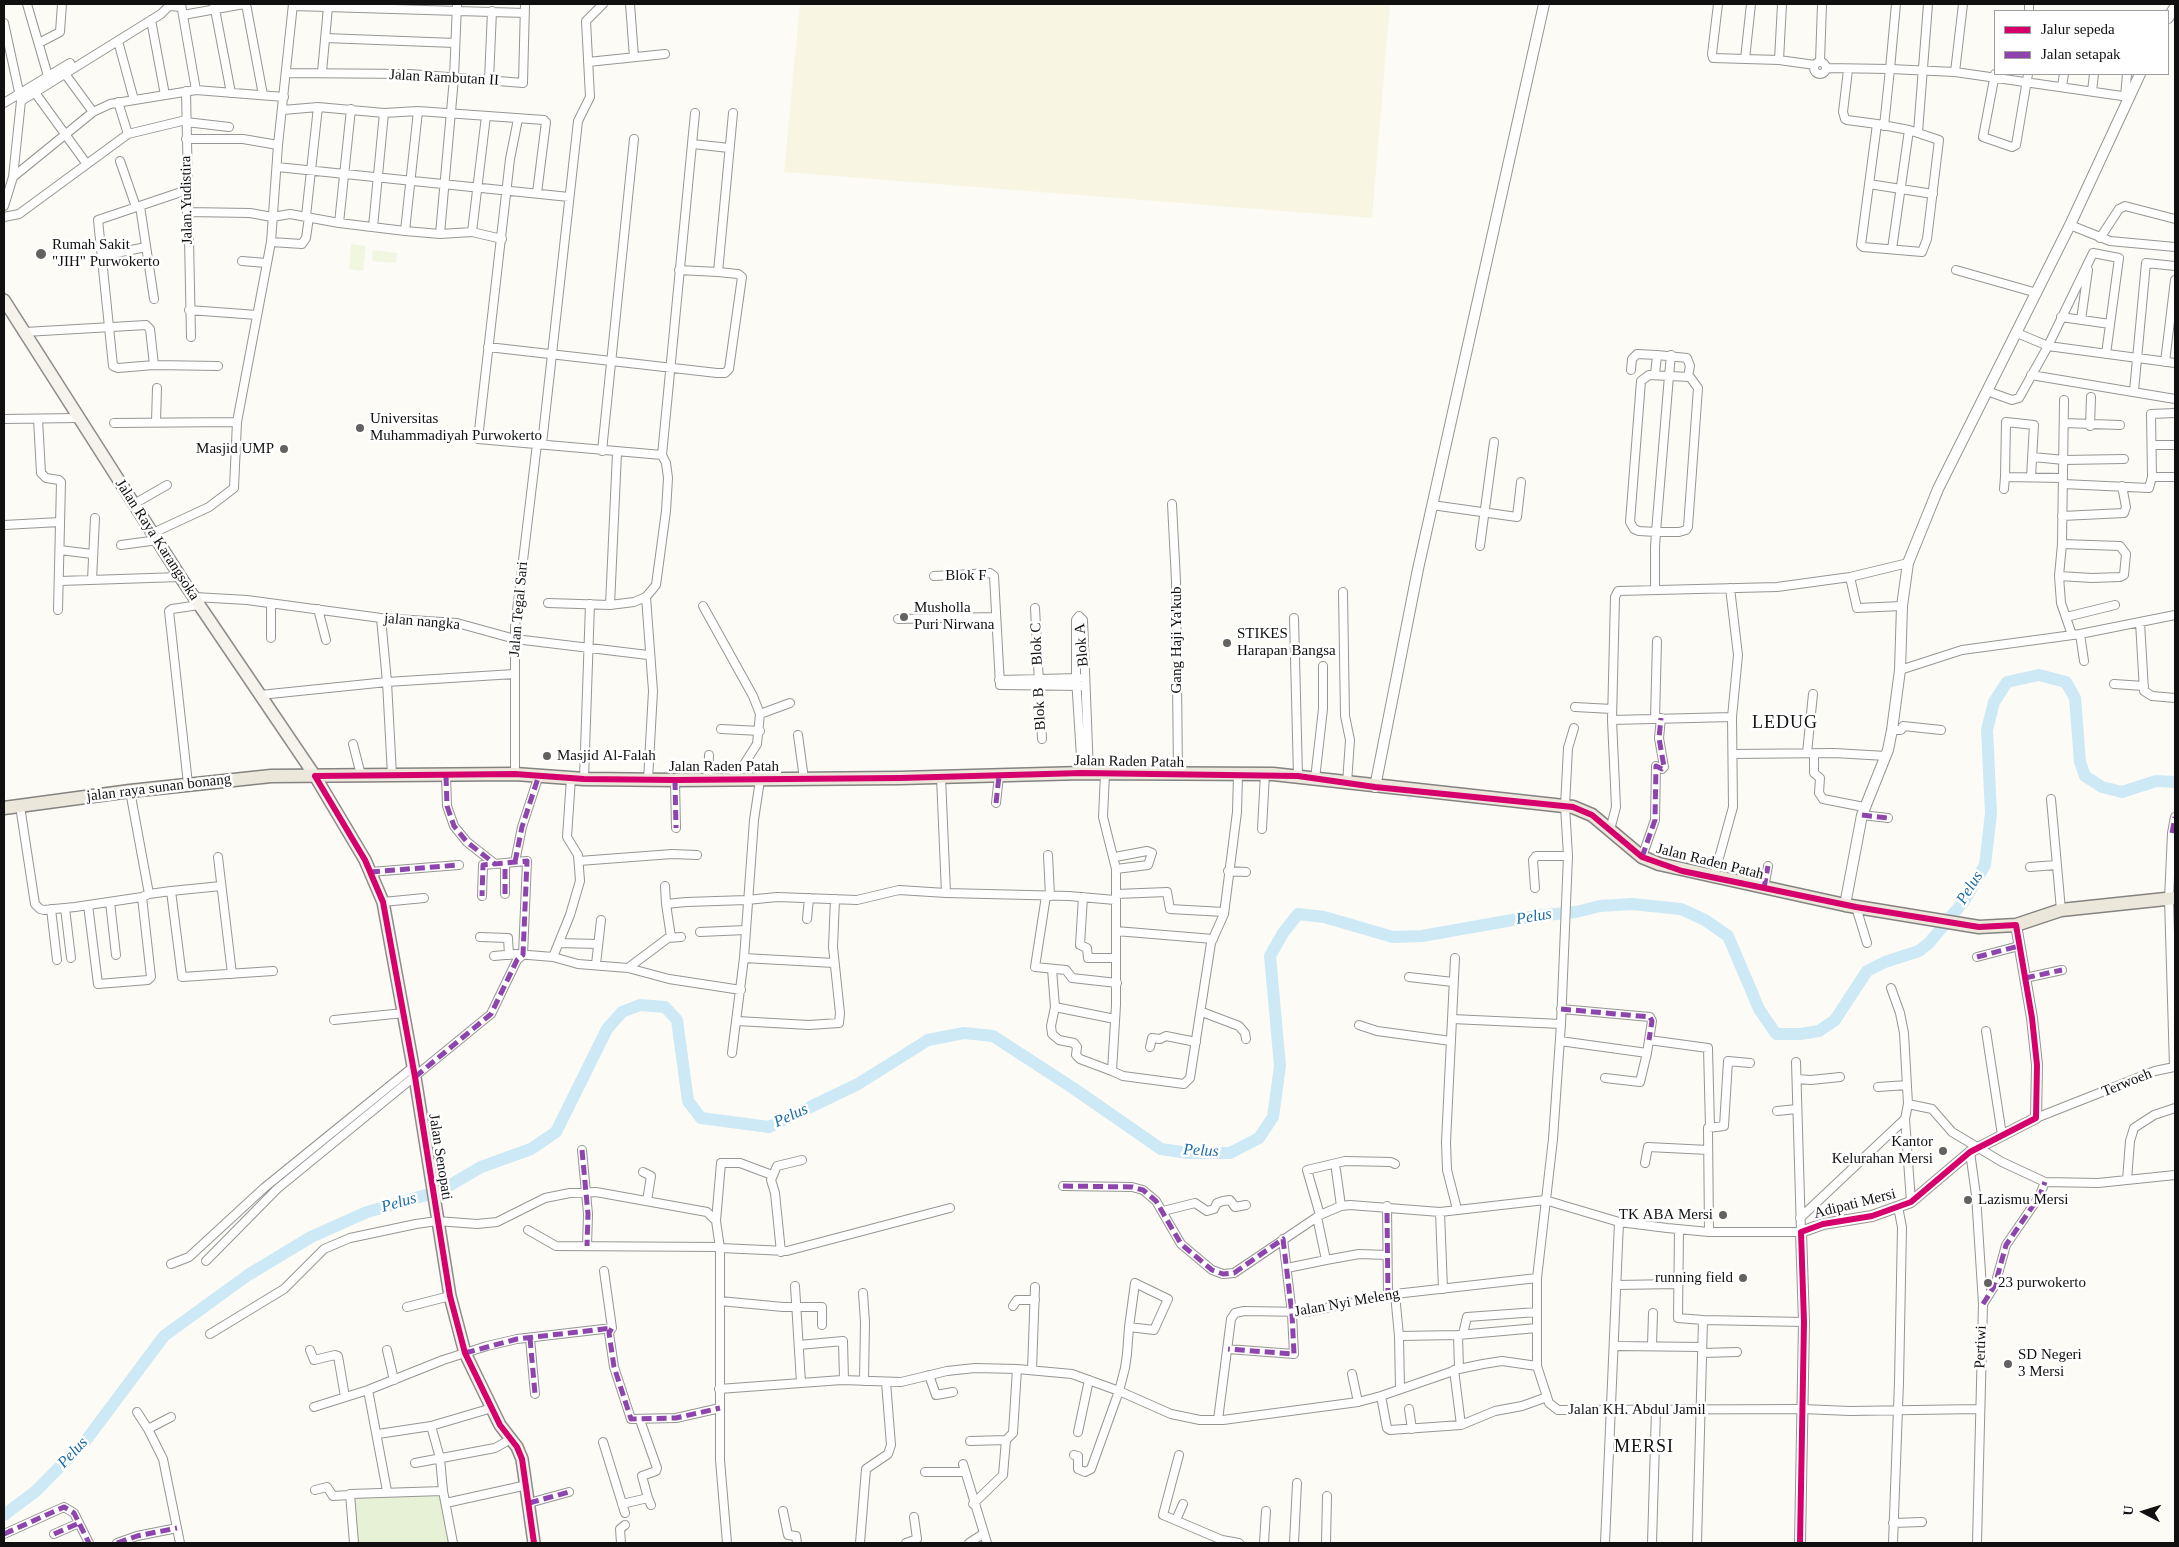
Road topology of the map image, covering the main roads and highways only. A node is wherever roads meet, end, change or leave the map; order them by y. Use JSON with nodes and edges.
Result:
{"nodes":[{"id":1,"x":4,"y":300,"type":"edge"},
{"id":2,"x":315,"y":776,"type":"junction"},
{"id":3,"x":4,"y":808,"type":"edge"},
{"id":4,"x":2172,"y":898,"type":"edge"},
{"id":5,"x":534,"y":1543,"type":"edge"}],
"edges":[{"from":1,"to":2,"type":"main road","name":"Jalan Raya Karangsoka"},
{"from":2,"to":3,"type":"main road","name":"jalan raya sunan bonang"},
{"from":2,"to":4,"type":"main road","name":"Jalan Raden Patah"},
{"from":2,"to":5,"type":"main road","name":"Jalan Senopati"}]}
